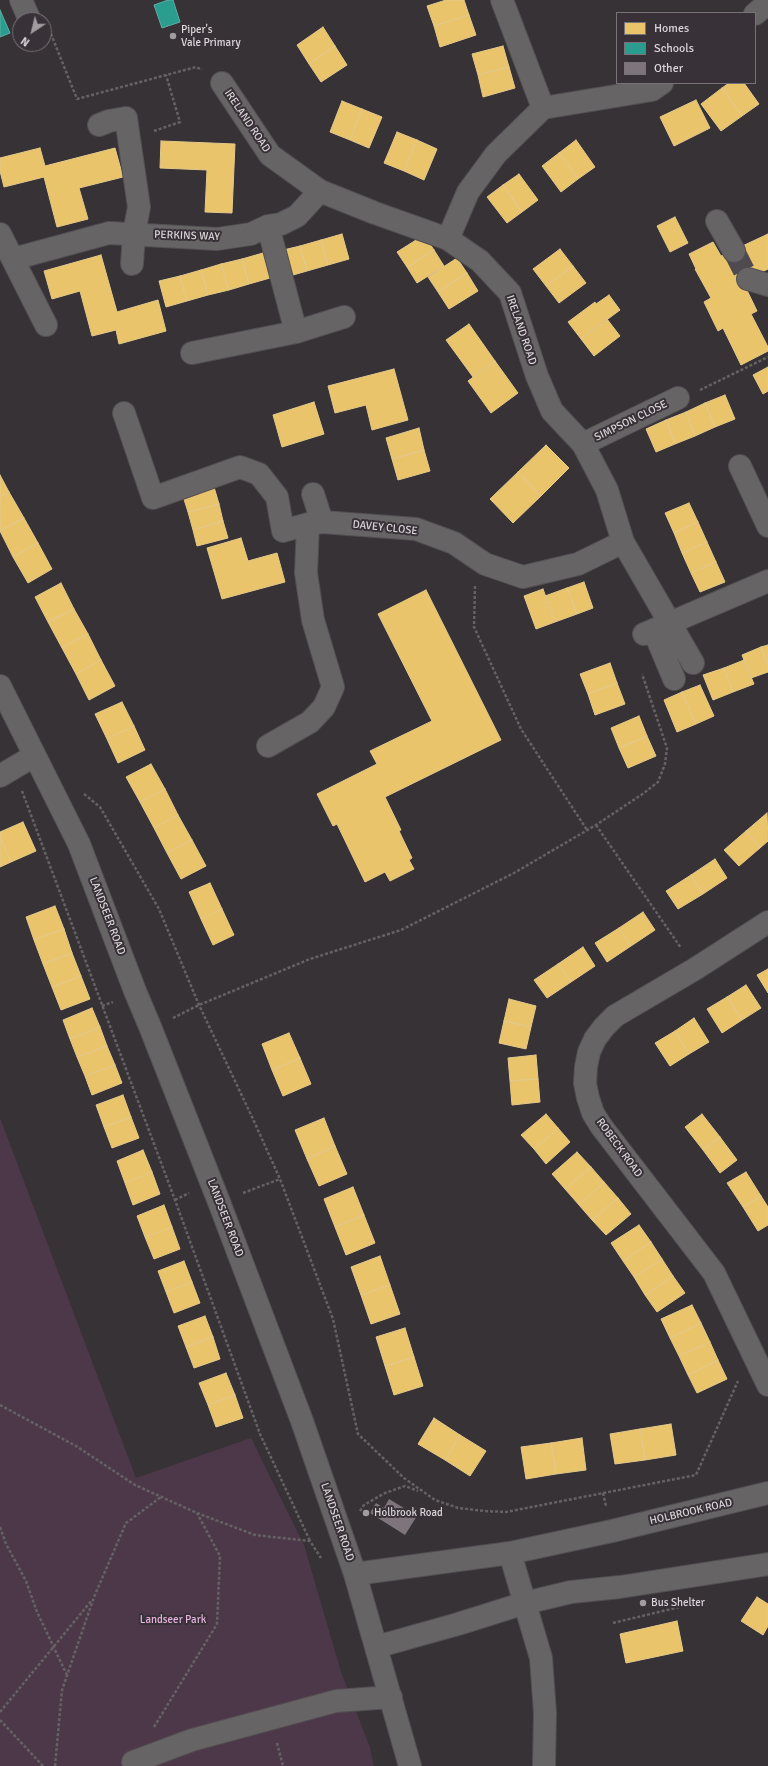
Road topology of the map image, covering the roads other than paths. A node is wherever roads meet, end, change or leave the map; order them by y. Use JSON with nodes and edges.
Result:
{"nodes":[{"id":1,"x":502,"y":0,"type":"edge"},
{"id":2,"x":222,"y":83,"type":"road end"},
{"id":3,"x":661,"y":84,"type":"edge"},
{"id":4,"x":543,"y":108,"type":"junction"},
{"id":5,"x":99,"y":125,"type":"dead end"},
{"id":6,"x":320,"y":191,"type":"junction"},
{"id":7,"x":717,"y":221,"type":"dead end"},
{"id":8,"x":268,"y":226,"type":"junction"},
{"id":9,"x":0,"y":234,"type":"edge"},
{"id":10,"x":134,"y":234,"type":"junction"},
{"id":11,"x":448,"y":239,"type":"junction"},
{"id":12,"x":734,"y":251,"type":"tunnel mouth"},
{"id":13,"x":13,"y":259,"type":"junction"},
{"id":14,"x":132,"y":264,"type":"dead end"},
{"id":15,"x":344,"y":317,"type":"dead end"},
{"id":16,"x":46,"y":325,"type":"dead end"},
{"id":17,"x":296,"y":332,"type":"junction"},
{"id":18,"x":192,"y":353,"type":"dead end"},
{"id":19,"x":678,"y":398,"type":"road end"},
{"id":20,"x":124,"y":413,"type":"dead end"},
{"id":21,"x":583,"y":444,"type":"junction"},
{"id":22,"x":740,"y":466,"type":"dead end"},
{"id":23,"x":313,"y":494,"type":"dead end"},
{"id":24,"x":315,"y":523,"type":"junction"},
{"id":25,"x":768,"y":526,"type":"edge"},
{"id":26,"x":624,"y":542,"type":"junction"},
{"id":27,"x":768,"y":581,"type":"edge"},
{"id":28,"x":656,"y":630,"type":"junction"},
{"id":29,"x":693,"y":663,"type":"dead end"},
{"id":30,"x":674,"y":679,"type":"dead end"},
{"id":31,"x":0,"y":686,"type":"edge"},
{"id":32,"x":268,"y":746,"type":"dead end"},
{"id":33,"x":34,"y":756,"type":"junction"},
{"id":34,"x":7,"y":773,"type":"edge"},
{"id":35,"x":768,"y":922,"type":"edge"},
{"id":36,"x":768,"y":1385,"type":"edge"},
{"id":37,"x":768,"y":1493,"type":"edge"},
{"id":38,"x":510,"y":1553,"type":"junction"},
{"id":39,"x":768,"y":1564,"type":"edge"},
{"id":40,"x":355,"y":1574,"type":"junction"},
{"id":41,"x":525,"y":1603,"type":"junction"},
{"id":42,"x":376,"y":1647,"type":"junction"},
{"id":43,"x":391,"y":1696,"type":"junction"},
{"id":44,"x":133,"y":1762,"type":"dead end"},
{"id":45,"x":410,"y":1766,"type":"edge"},
{"id":46,"x":544,"y":1766,"type":"edge"}],
"edges":[{"from":1,"to":4,"type":"street"},
{"from":2,"to":6,"type":"street","name":"IRELAND ROAD"},
{"from":3,"to":4,"type":"street"},
{"from":4,"to":11,"type":"street"},
{"from":5,"to":10,"type":"street"},
{"from":6,"to":8,"type":"street","name":"PERKINS WAY"},
{"from":6,"to":11,"type":"street","name":"IRELAND ROAD"},
{"from":7,"to":12,"type":"street"},
{"from":8,"to":10,"type":"street","name":"PERKINS WAY"},
{"from":8,"to":17,"type":"street"},
{"from":9,"to":13,"type":"street"},
{"from":10,"to":13,"type":"street","name":"PERKINS WAY"},
{"from":10,"to":14,"type":"street"},
{"from":11,"to":21,"type":"street","name":"IRELAND ROAD"},
{"from":13,"to":16,"type":"street"},
{"from":15,"to":17,"type":"street"},
{"from":17,"to":18,"type":"street"},
{"from":19,"to":21,"type":"street","name":"SIMPSON CLOSE"},
{"from":20,"to":24,"type":"street","name":"DAVEY CLOSE"},
{"from":21,"to":26,"type":"street","name":"IRELAND ROAD"},
{"from":22,"to":25,"type":"street"},
{"from":23,"to":24,"type":"street"},
{"from":24,"to":26,"type":"street","name":"DAVEY CLOSE"},
{"from":24,"to":32,"type":"street"},
{"from":26,"to":28,"type":"street","name":"IRELAND ROAD"},
{"from":27,"to":28,"type":"street"},
{"from":28,"to":29,"type":"street","name":"IRELAND ROAD"},
{"from":28,"to":30,"type":"street"},
{"from":31,"to":33,"type":"street","name":"LANDSEER ROAD"},
{"from":33,"to":34,"type":"street"},
{"from":33,"to":40,"type":"street","name":"LANDSEER ROAD"},
{"from":35,"to":36,"type":"street","name":"ROBECK ROAD"},
{"from":37,"to":38,"type":"street","name":"HOLBROOK ROAD"},
{"from":38,"to":40,"type":"street","name":"HOLBROOK ROAD"},
{"from":38,"to":41,"type":"street"},
{"from":39,"to":41,"type":"street"},
{"from":40,"to":42,"type":"street","name":"LANDSEER ROAD"},
{"from":41,"to":42,"type":"street"},
{"from":41,"to":46,"type":"street"},
{"from":42,"to":43,"type":"street","name":"LANDSEER ROAD"},
{"from":43,"to":44,"type":"street"},
{"from":43,"to":45,"type":"street","name":"LANDSEER ROAD"}]}
